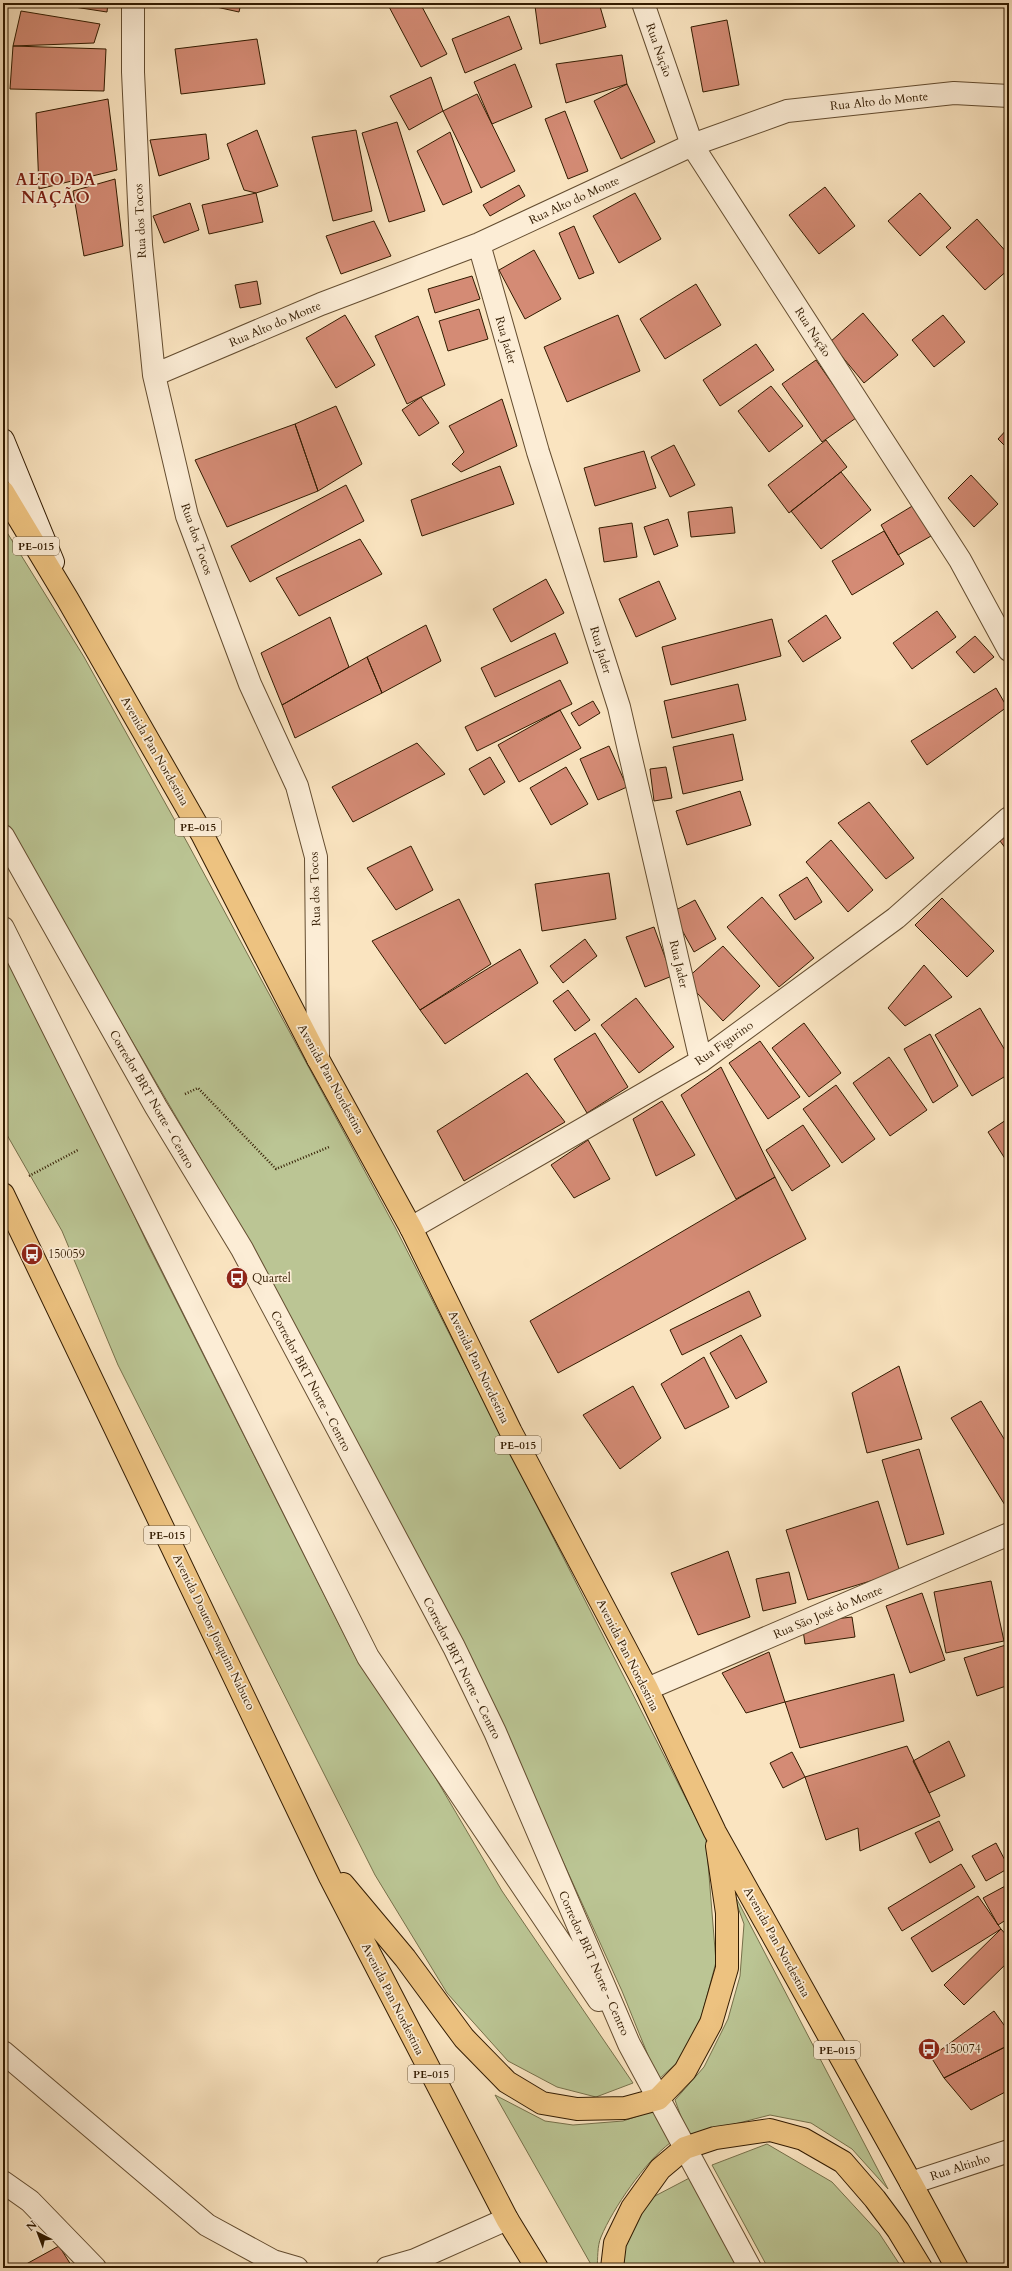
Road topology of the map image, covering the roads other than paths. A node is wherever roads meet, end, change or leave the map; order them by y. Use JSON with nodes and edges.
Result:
{"nodes":[{"id":1,"x":133,"y":3,"type":"edge"},
{"id":2,"x":643,"y":3,"type":"edge"},
{"id":3,"x":1009,"y":96,"type":"edge"},
{"id":4,"x":692,"y":145,"type":"junction"},
{"id":5,"x":479,"y":244,"type":"junction"},
{"id":6,"x":154,"y":376,"type":"junction"},
{"id":7,"x":3,"y":440,"type":"edge"},
{"id":8,"x":3,"y":492,"type":"edge"},
{"id":9,"x":68,"y":600,"type":"junction"},
{"id":10,"x":1009,"y":650,"type":"edge"},
{"id":11,"x":1009,"y":818,"type":"edge"},
{"id":12,"x":3,"y":836,"type":"edge"},
{"id":13,"x":3,"y":928,"type":"edge"},
{"id":14,"x":318,"y":1059,"type":"junction"},
{"id":15,"x":701,"y":1061,"type":"junction"},
{"id":16,"x":3,"y":1194,"type":"edge"},
{"id":17,"x":411,"y":1228,"type":"junction"},
{"id":18,"x":1009,"y":1534,"type":"edge"},
{"id":19,"x":647,"y":1689,"type":"junction"},
{"id":20,"x":715,"y":1832,"type":"junction"},
{"id":21,"x":321,"y":1857,"type":"junction"},
{"id":22,"x":330,"y":1877,"type":"joint"},
{"id":23,"x":629,"y":2044,"type":"junction"},
{"id":24,"x":3,"y":2052,"type":"edge"},
{"id":25,"x":658,"y":2099,"type":"junction"},
{"id":26,"x":686,"y":2148,"type":"junction"},
{"id":27,"x":1009,"y":2151,"type":"edge"},
{"id":28,"x":3,"y":2182,"type":"edge"},
{"id":29,"x":912,"y":2183,"type":"junction"},
{"id":30,"x":506,"y":2219,"type":"junction"},
{"id":31,"x":409,"y":2264,"type":"edge"},
{"id":32,"x":95,"y":2268,"type":"edge"},
{"id":33,"x":297,"y":2268,"type":"edge"},
{"id":34,"x":387,"y":2268,"type":"edge"},
{"id":35,"x":537,"y":2268,"type":"edge"},
{"id":36,"x":612,"y":2268,"type":"edge"},
{"id":37,"x":750,"y":2268,"type":"edge"},
{"id":38,"x":920,"y":2268,"type":"edge"},
{"id":39,"x":957,"y":2268,"type":"edge"}],
"edges":[{"from":1,"to":6,"type":"street","name":"Rua dos Tocos"},
{"from":2,"to":4,"type":"street","name":"Rua Nação"},
{"from":3,"to":4,"type":"street","name":"Rua Alto do Monte"},
{"from":4,"to":5,"type":"street","name":"Rua Alto do Monte"},
{"from":4,"to":10,"type":"street","name":"Rua Nação"},
{"from":5,"to":6,"type":"street","name":"Rua Alto do Monte"},
{"from":5,"to":15,"type":"street","name":"Rua Jader"},
{"from":6,"to":14,"type":"street","name":"Rua dos Tocos"},
{"from":7,"to":9,"type":"street"},
{"from":8,"to":9,"type":"highway","name":"Avenida Pan Nordestina","number":"PE-015"},
{"from":9,"to":14,"type":"highway","name":"Avenida Pan Nordestina","number":"PE-015"},
{"from":11,"to":15,"type":"street","name":"Rua Figurino"},
{"from":12,"to":23,"type":"street","name":"Corredor BRT Norte - Centro"},
{"from":13,"to":23,"type":"street","name":"Corredor BRT Norte - Centro"},
{"from":14,"to":17,"type":"highway","name":"Avenida Pan Nordestina","number":"PE-015"},
{"from":15,"to":17,"type":"street","name":"Rua Figurino"},
{"from":16,"to":21,"type":"highway","name":"Avenida Doutor Joaquim Nabuco","number":"PE-015"},
{"from":17,"to":19,"type":"highway","name":"Avenida Pan Nordestina","number":"PE-015"},
{"from":18,"to":19,"type":"street","name":"Rua São José do Monte"},
{"from":19,"to":20,"type":"highway","name":"Avenida Pan Nordestina","number":"PE-015"},
{"from":20,"to":25,"type":"highway"},
{"from":20,"to":29,"type":"highway","name":"Avenida Pan Nordestina","number":"PE-015"},
{"from":21,"to":22,"type":"highway","name":"Avenida Doutor Joaquim Nabuco","number":"PE-015"},
{"from":21,"to":25,"type":"highway"},
{"from":22,"to":30,"type":"highway","name":"Avenida Pan Nordestina","number":"PE-015"},
{"from":23,"to":25,"type":"street"},
{"from":24,"to":33,"type":"street"},
{"from":25,"to":26,"type":"street"},
{"from":26,"to":36,"type":"highway"},
{"from":26,"to":37,"type":"street"},
{"from":26,"to":38,"type":"highway"},
{"from":27,"to":29,"type":"street","name":"Rua Altinho"},
{"from":28,"to":32,"type":"street"},
{"from":29,"to":39,"type":"highway","name":"Avenida Pan Nordestina","number":"PE-015"},
{"from":30,"to":31,"type":"street"},
{"from":30,"to":35,"type":"highway","name":"Avenida Pan Nordestina","number":"PE-015"},
{"from":31,"to":34,"type":"street"}]}
